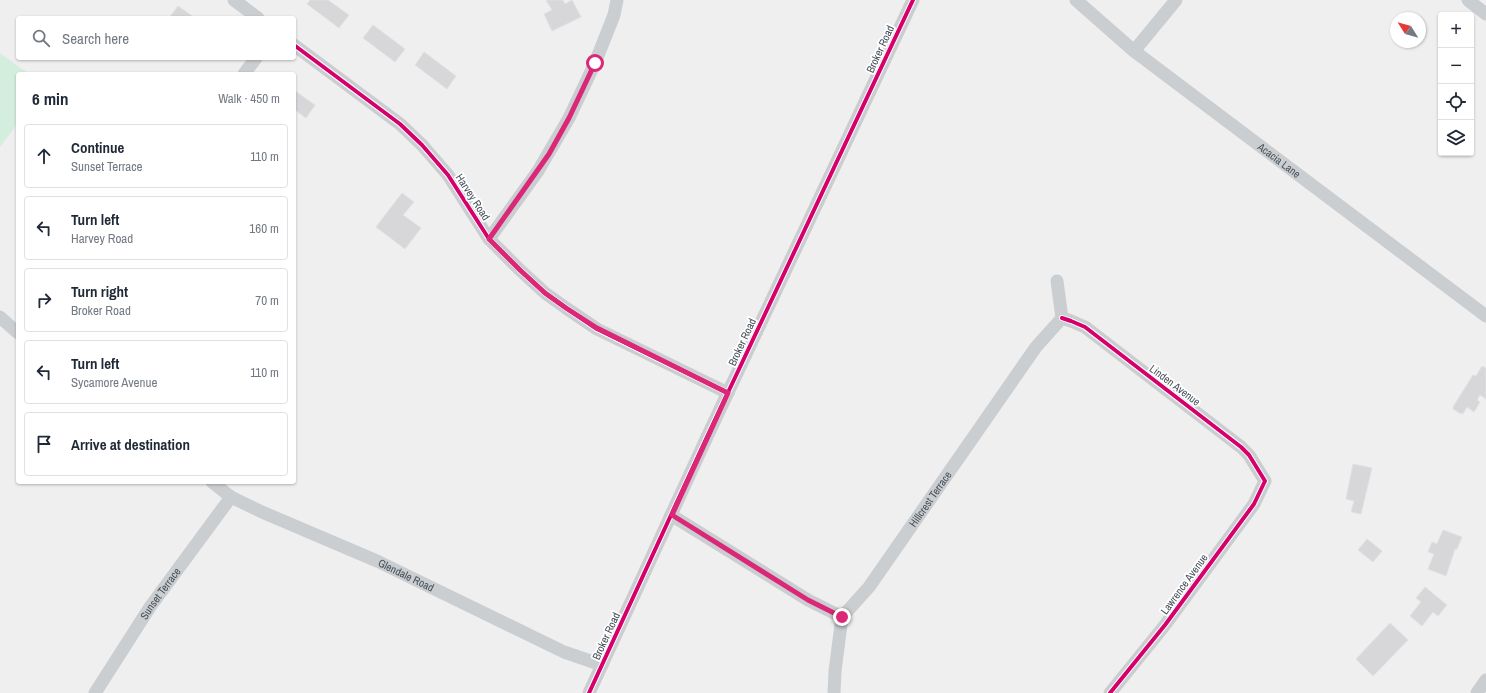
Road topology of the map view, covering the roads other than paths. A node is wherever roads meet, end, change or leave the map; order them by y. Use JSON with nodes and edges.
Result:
{"nodes":[{"id":1,"x":234,"y":0,"type":"edge"},
{"id":2,"x":617,"y":0,"type":"edge"},
{"id":3,"x":913,"y":0,"type":"edge"},
{"id":4,"x":1076,"y":0,"type":"edge"},
{"id":5,"x":1176,"y":0,"type":"edge"},
{"id":6,"x":1473,"y":2,"type":"edge"},
{"id":7,"x":1486,"y":14,"type":"edge"},
{"id":8,"x":255,"y":16,"type":"edge"},
{"id":9,"x":296,"y":46,"type":"edge"},
{"id":10,"x":1134,"y":51,"type":"junction"},
{"id":11,"x":254,"y":60,"type":"edge"},
{"id":12,"x":246,"y":72,"type":"edge"},
{"id":13,"x":489,"y":239,"type":"junction"},
{"id":14,"x":1056,"y":281,"type":"dead end"},
{"id":15,"x":1486,"y":316,"type":"edge"},
{"id":16,"x":0,"y":317,"type":"edge"},
{"id":17,"x":1062,"y":318,"type":"junction"},
{"id":18,"x":16,"y":331,"type":"edge"},
{"id":19,"x":728,"y":393,"type":"junction"},
{"id":20,"x":1265,"y":482,"type":"joint"},
{"id":21,"x":215,"y":484,"type":"edge"},
{"id":22,"x":231,"y":497,"type":"junction"},
{"id":23,"x":672,"y":515,"type":"junction"},
{"id":24,"x":842,"y":617,"type":"junction"},
{"id":25,"x":602,"y":665,"type":"junction"},
{"id":26,"x":1486,"y":680,"type":"edge"},
{"id":27,"x":100,"y":691,"type":"edge"},
{"id":28,"x":589,"y":693,"type":"edge"},
{"id":29,"x":834,"y":693,"type":"edge"},
{"id":30,"x":1110,"y":693,"type":"edge"},
{"id":31,"x":1477,"y":693,"type":"edge"}],
"edges":[{"from":1,"to":8,"type":"street"},
{"from":2,"to":13,"type":"street"},
{"from":3,"to":19,"type":"street","name":"Broker Road"},
{"from":4,"to":10,"type":"street","name":"Acacia Lane"},
{"from":5,"to":10,"type":"street"},
{"from":6,"to":7,"type":"street"},
{"from":9,"to":13,"type":"street","name":"Harvey Road"},
{"from":10,"to":15,"type":"street","name":"Acacia Lane"},
{"from":11,"to":12,"type":"street"},
{"from":13,"to":19,"type":"street","name":"Harvey Road"},
{"from":14,"to":17,"type":"street"},
{"from":16,"to":18,"type":"street"},
{"from":17,"to":20,"type":"street","name":"Linden Avenue"},
{"from":17,"to":24,"type":"street","name":"Hillcrest Terrace"},
{"from":19,"to":23,"type":"street","name":"Broker Road"},
{"from":20,"to":30,"type":"street","name":"Lawrence Avenue"},
{"from":21,"to":22,"type":"street","name":"Glendale Road"},
{"from":22,"to":25,"type":"street","name":"Glendale Road"},
{"from":22,"to":27,"type":"street","name":"Sunset Terrace"},
{"from":23,"to":24,"type":"street"},
{"from":23,"to":25,"type":"street","name":"Broker Road"},
{"from":24,"to":29,"type":"street"},
{"from":25,"to":28,"type":"street","name":"Broker Road"},
{"from":26,"to":31,"type":"street"}]}
